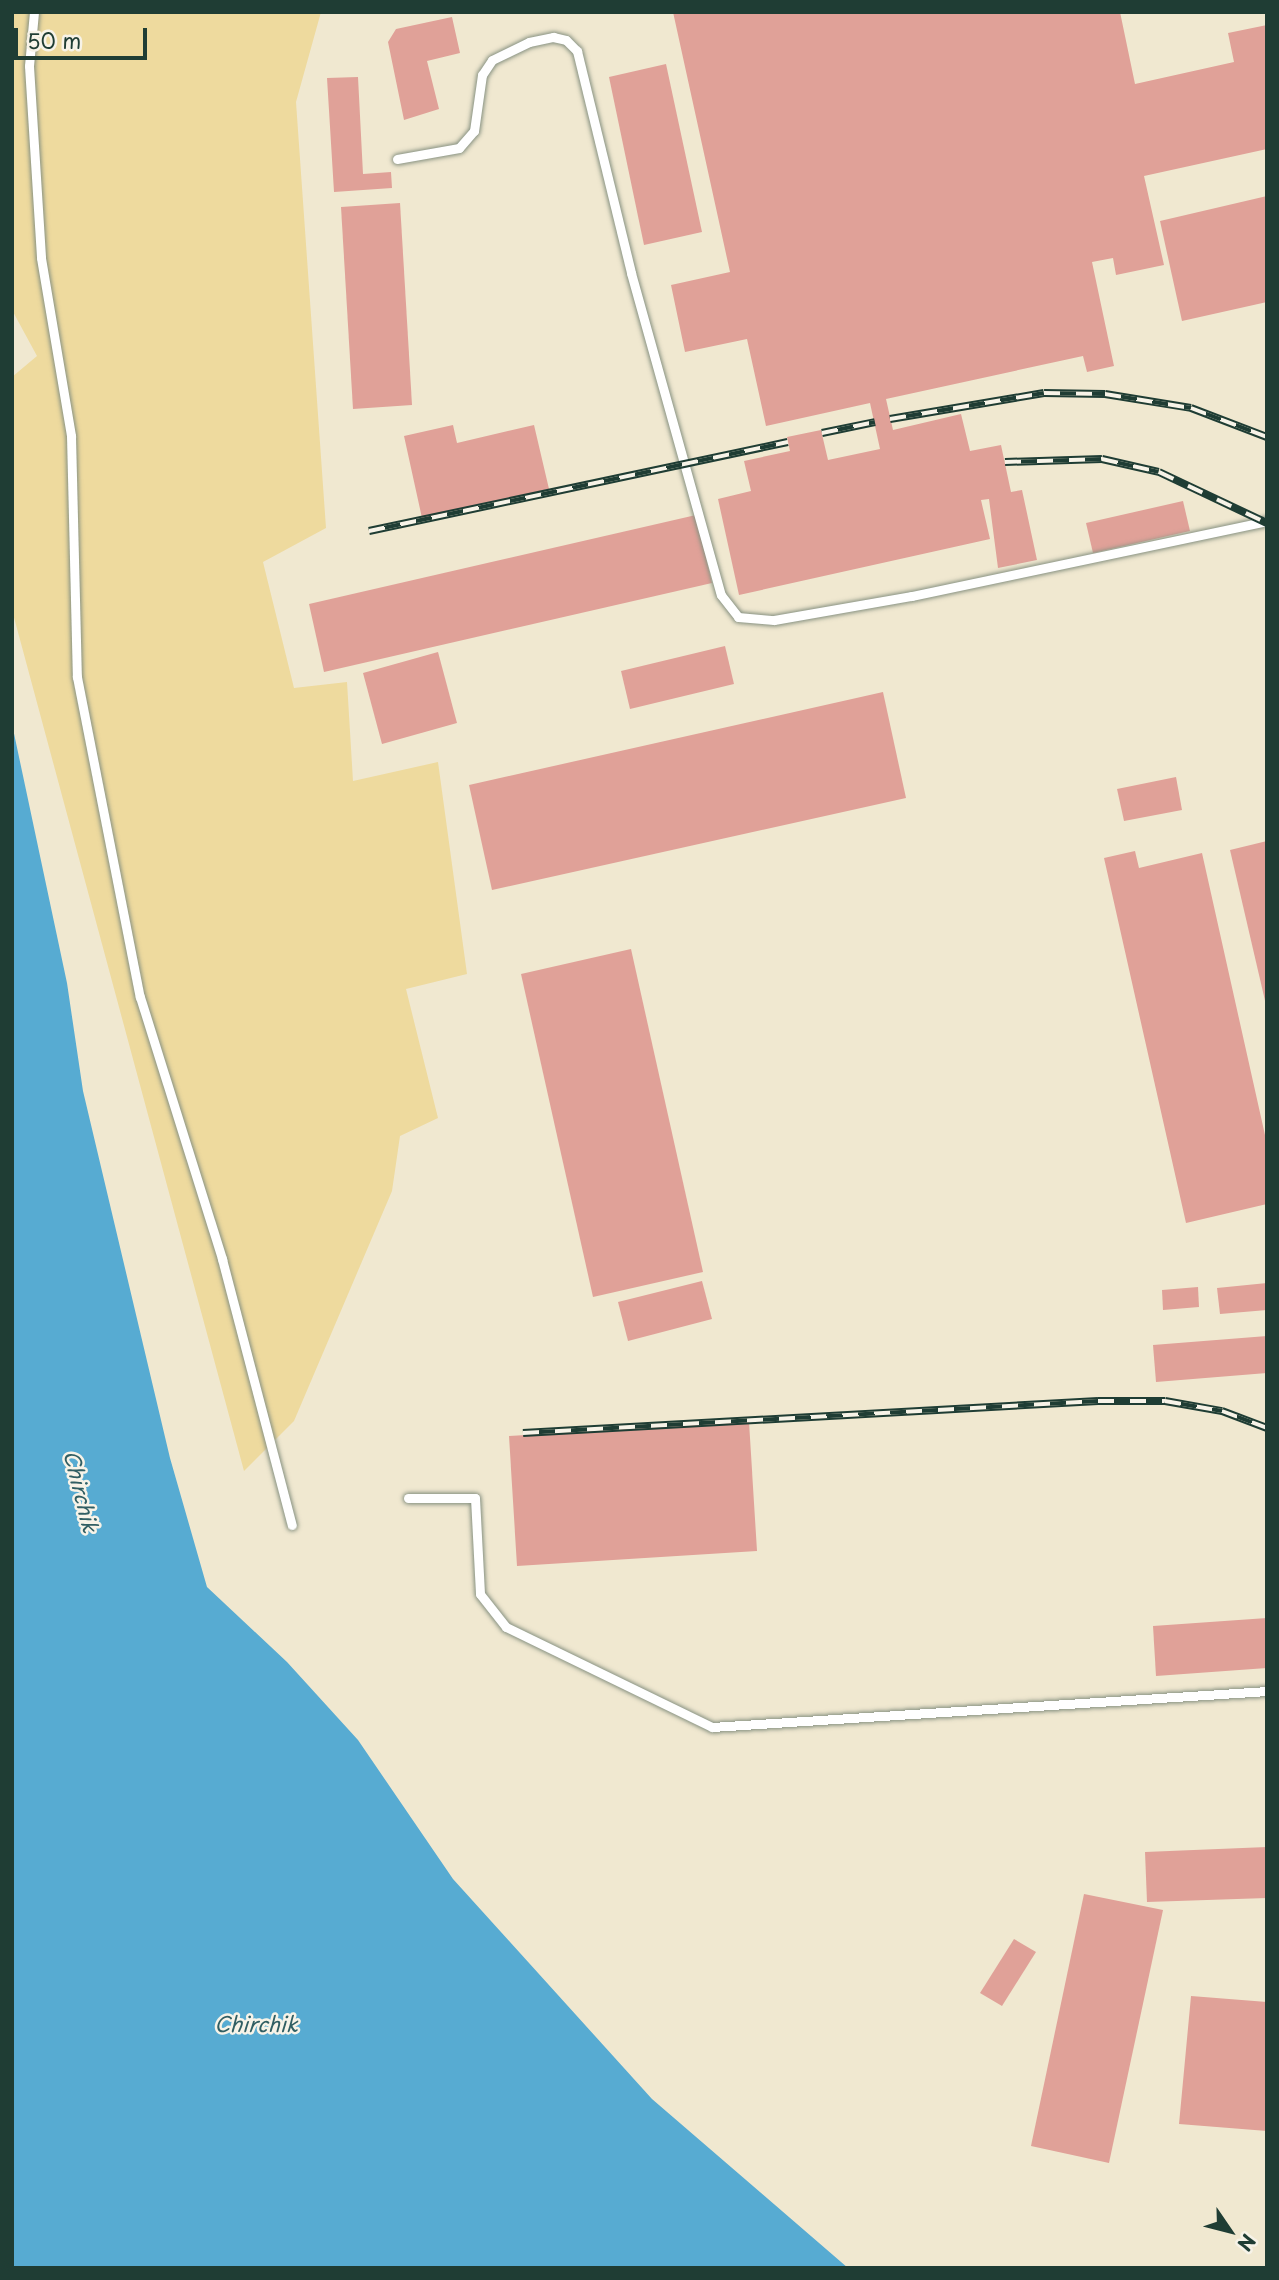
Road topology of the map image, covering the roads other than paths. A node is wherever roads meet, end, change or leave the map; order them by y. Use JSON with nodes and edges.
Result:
{"nodes":[{"id":1,"x":34,"y":12,"type":"edge"},
{"id":2,"x":397,"y":159,"type":"dead end"},
{"id":3,"x":1267,"y":521,"type":"edge"},
{"id":4,"x":408,"y":1498,"type":"dead end"},
{"id":5,"x":292,"y":1525,"type":"dead end"},
{"id":6,"x":1267,"y":1691,"type":"edge"}],
"edges":[{"from":1,"to":5,"type":"lane"},
{"from":2,"to":3,"type":"lane"},
{"from":4,"to":6,"type":"lane"}]}
